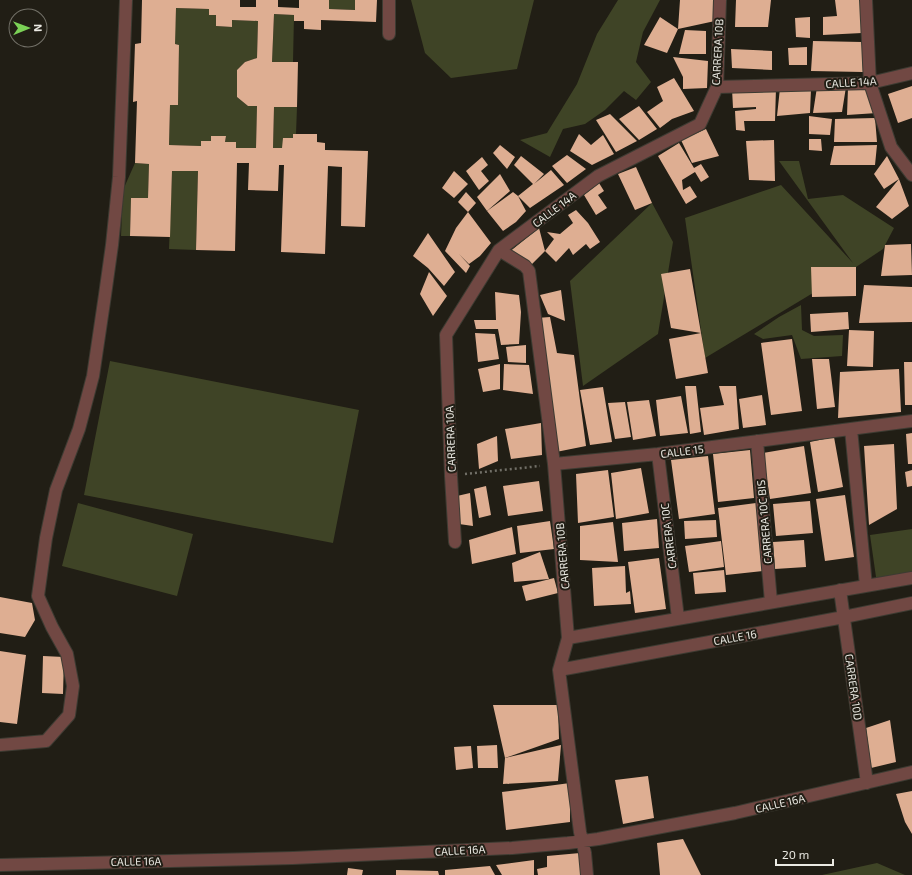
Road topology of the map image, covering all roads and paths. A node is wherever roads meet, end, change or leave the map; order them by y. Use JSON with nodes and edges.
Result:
{"nodes":[{"id":1,"x":126,"y":0,"type":"edge"},
{"id":2,"x":389,"y":0,"type":"edge"},
{"id":3,"x":720,"y":0,"type":"edge"},
{"id":4,"x":866,"y":0,"type":"edge"},
{"id":5,"x":389,"y":34,"type":"dead end"},
{"id":6,"x":912,"y":73,"type":"edge"},
{"id":7,"x":870,"y":83,"type":"junction"},
{"id":8,"x":717,"y":87,"type":"junction"},
{"id":9,"x":700,"y":124,"type":"joint"},
{"id":10,"x":912,"y":175,"type":"edge"},
{"id":11,"x":499,"y":250,"type":"junction"},
{"id":12,"x":446,"y":336,"type":"joint"},
{"id":13,"x":912,"y":422,"type":"edge"},
{"id":14,"x":851,"y":429,"type":"junction"},
{"id":15,"x":756,"y":441,"type":"junction"},
{"id":16,"x":658,"y":454,"type":"junction"},
{"id":17,"x":554,"y":464,"type":"junction"},
{"id":18,"x":451,"y":476,"type":"junction"},
{"id":19,"x":455,"y":542,"type":"dead end"},
{"id":20,"x":912,"y":578,"type":"edge"},
{"id":21,"x":866,"y":586,"type":"junction"},
{"id":22,"x":840,"y":590,"type":"junction"},
{"id":23,"x":771,"y":602,"type":"junction"},
{"id":24,"x":912,"y":603,"type":"edge"},
{"id":25,"x":844,"y":617,"type":"junction"},
{"id":26,"x":678,"y":618,"type":"junction"},
{"id":27,"x":568,"y":638,"type":"junction"},
{"id":28,"x":559,"y":670,"type":"junction"},
{"id":29,"x":0,"y":745,"type":"edge"},
{"id":30,"x":912,"y":772,"type":"edge"},
{"id":31,"x":867,"y":783,"type":"junction"},
{"id":32,"x":582,"y":842,"type":"junction"},
{"id":33,"x":0,"y":865,"type":"edge"},
{"id":34,"x":587,"y":875,"type":"edge"}],
"edges":[{"from":1,"to":29,"type":"street"},
{"from":2,"to":5,"type":"street"},
{"from":3,"to":8,"type":"street","name":"CARRERA 10B"},
{"from":4,"to":7,"type":"street"},
{"from":6,"to":7,"type":"street","name":"CALLE 14A"},
{"from":7,"to":8,"type":"street","name":"CALLE 14A"},
{"from":7,"to":10,"type":"street"},
{"from":8,"to":9,"type":"street","name":"CARRERA 10B"},
{"from":9,"to":11,"type":"street","name":"CALLE 14A"},
{"from":11,"to":12,"type":"street","name":"CALLE 14A"},
{"from":11,"to":17,"type":"street","name":"CARRERA 10B"},
{"from":12,"to":18,"type":"street","name":"CARRERA 10A"},
{"from":13,"to":14,"type":"street","name":"CALLE 15"},
{"from":14,"to":15,"type":"street","name":"CALLE 15"},
{"from":14,"to":21,"type":"street"},
{"from":15,"to":16,"type":"street","name":"CALLE 15"},
{"from":15,"to":23,"type":"street","name":"CARRERA 10C BIS"},
{"from":16,"to":17,"type":"street","name":"CALLE 15"},
{"from":16,"to":26,"type":"street","name":"CARRERA 10C"},
{"from":17,"to":18,"type":"path"},
{"from":17,"to":27,"type":"street","name":"CARRERA 10B"},
{"from":18,"to":19,"type":"street","name":"CARRERA 10A"},
{"from":20,"to":21,"type":"street"},
{"from":21,"to":22,"type":"street"},
{"from":22,"to":23,"type":"street"},
{"from":22,"to":25,"type":"street","name":"CARRERA 10D"},
{"from":23,"to":26,"type":"street"},
{"from":24,"to":25,"type":"street","name":"CALLE 16"},
{"from":25,"to":28,"type":"street","name":"CALLE 16"},
{"from":25,"to":31,"type":"street","name":"CARRERA 10D"},
{"from":26,"to":27,"type":"street"},
{"from":27,"to":28,"type":"street","name":"CARRERA 10B"},
{"from":28,"to":32,"type":"street","name":"CARRERA 10B"},
{"from":30,"to":31,"type":"street","name":"CALLE 16A"},
{"from":31,"to":32,"type":"street","name":"CALLE 16A"},
{"from":32,"to":33,"type":"street","name":"CALLE 16A"},
{"from":32,"to":34,"type":"street","name":"CARRERA 10B"}]}
